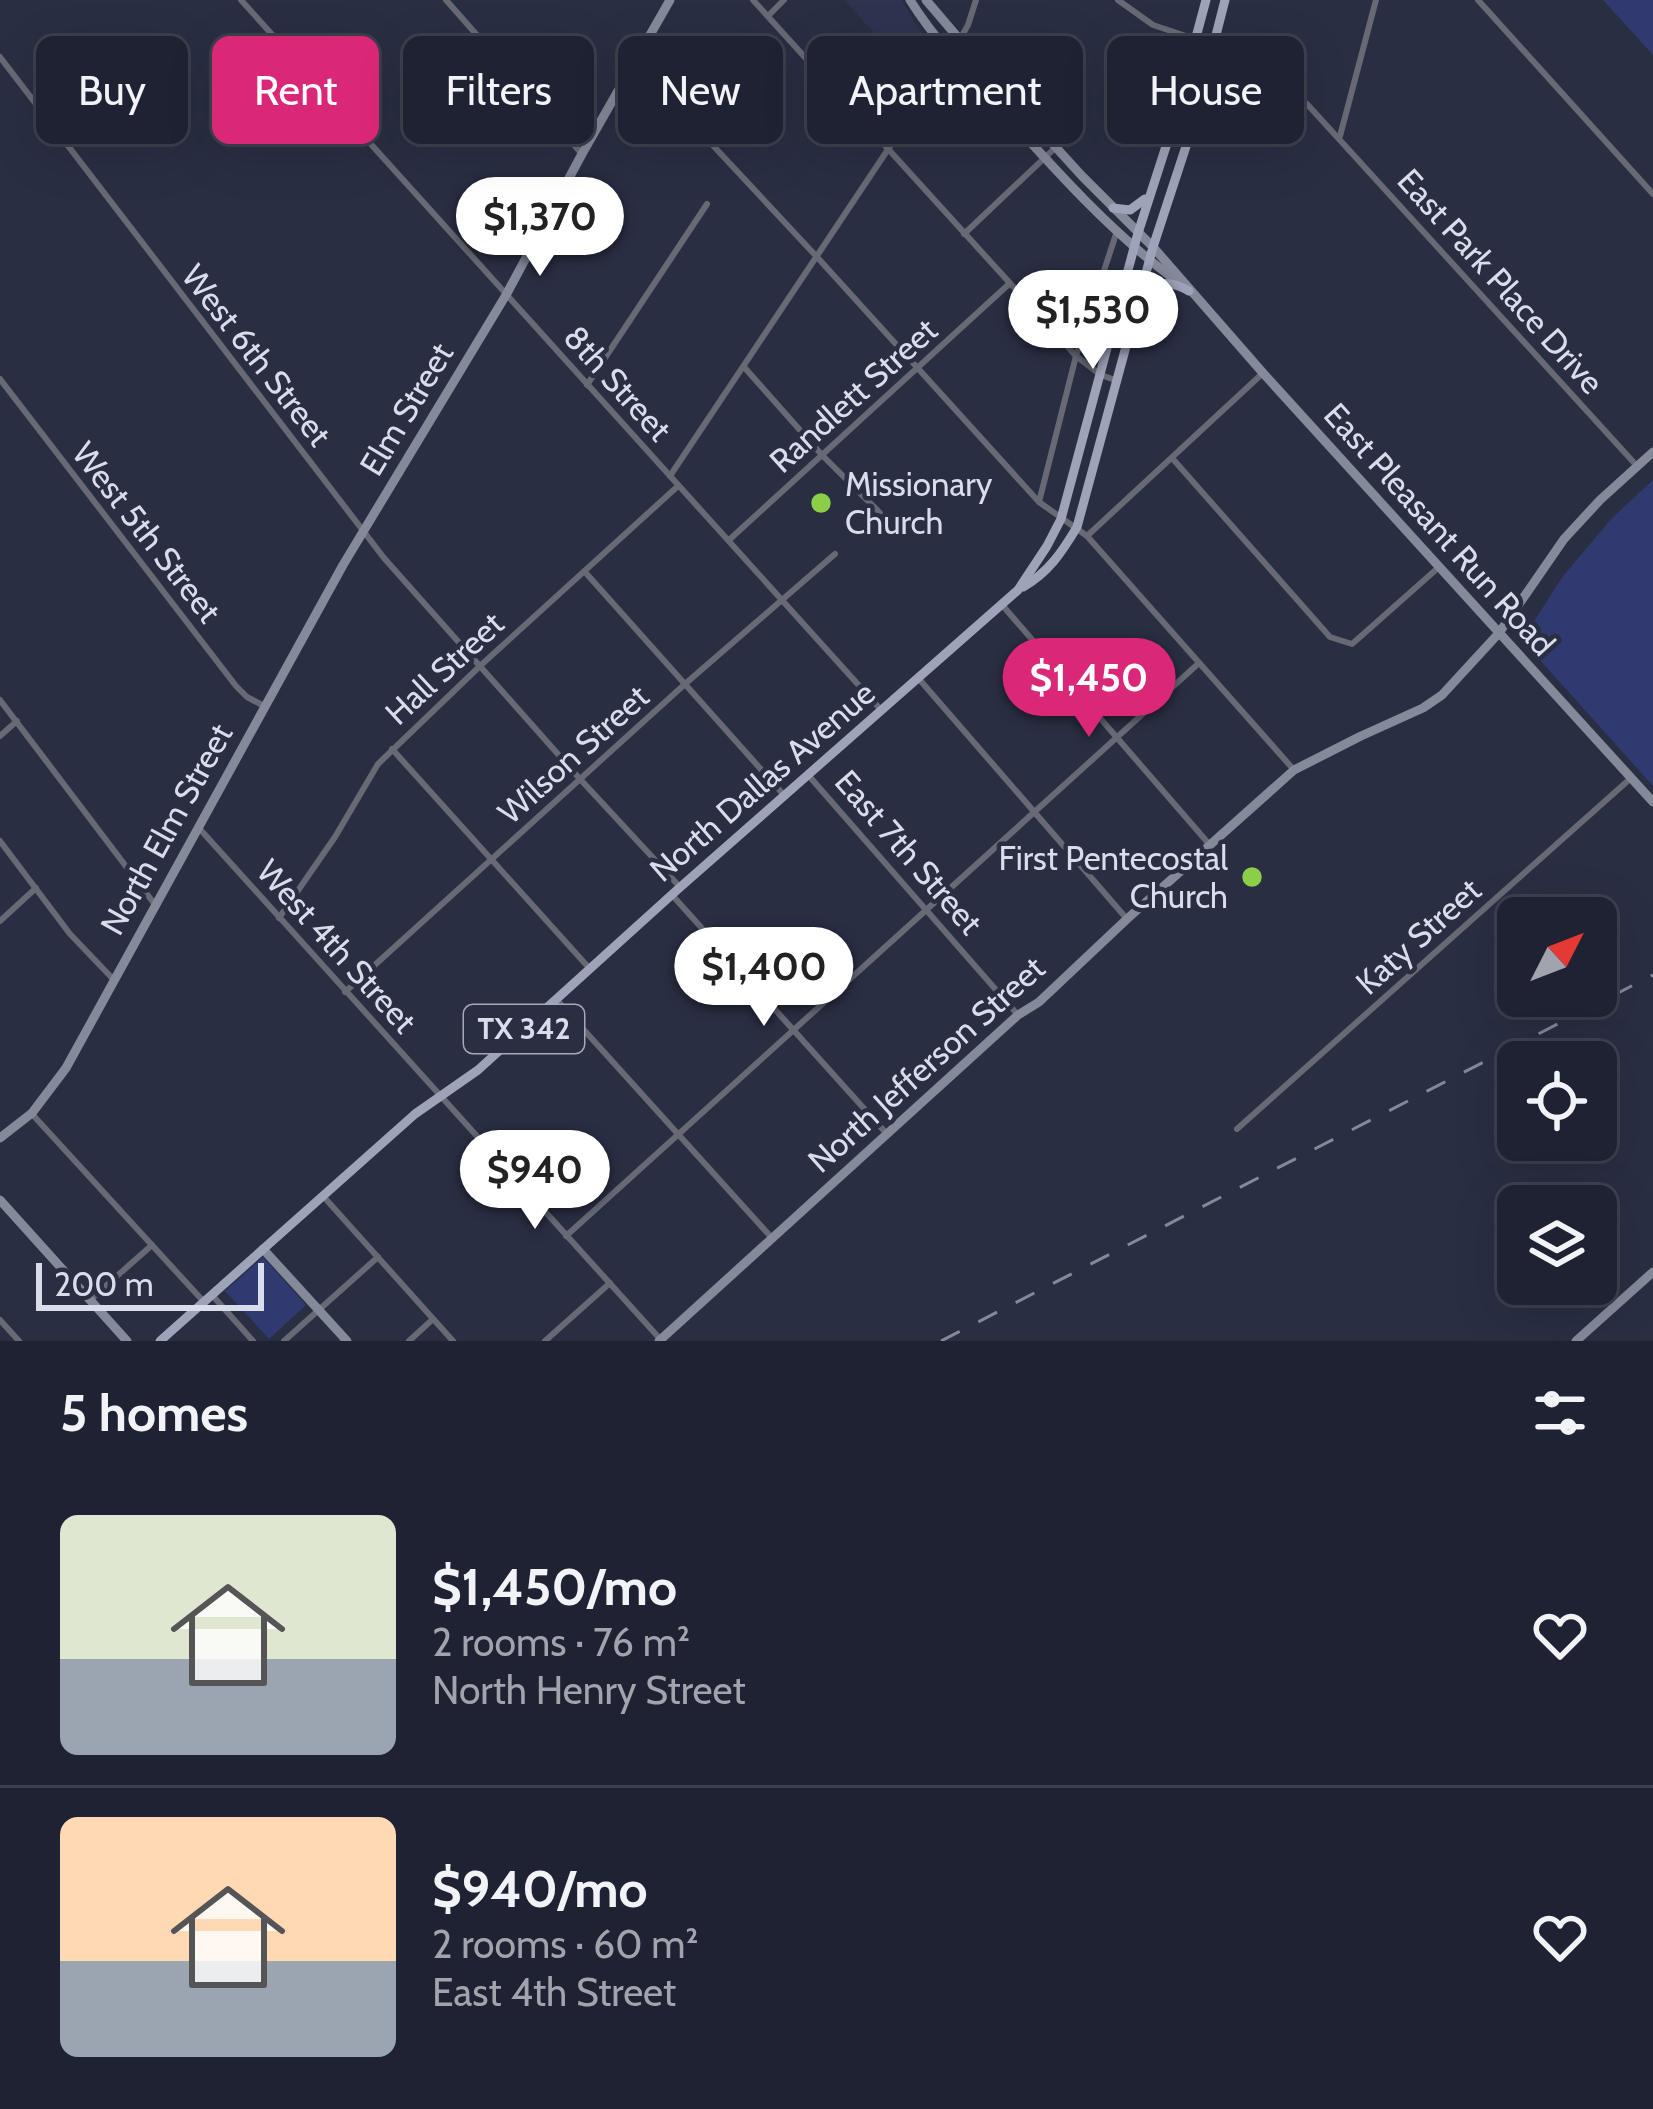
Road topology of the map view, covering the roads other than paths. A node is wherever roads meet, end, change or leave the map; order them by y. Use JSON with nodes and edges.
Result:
{"nodes":[{"id":1,"x":241,"y":0,"type":"edge"},
{"id":2,"x":446,"y":0,"type":"edge"},
{"id":3,"x":670,"y":0,"type":"edge"},
{"id":4,"x":753,"y":0,"type":"edge"},
{"id":5,"x":784,"y":0,"type":"edge"},
{"id":6,"x":910,"y":0,"type":"edge"},
{"id":7,"x":926,"y":0,"type":"edge"},
{"id":8,"x":976,"y":0,"type":"edge"},
{"id":9,"x":1118,"y":0,"type":"edge"},
{"id":10,"x":1206,"y":0,"type":"edge"},
{"id":11,"x":1225,"y":0,"type":"edge"},
{"id":12,"x":1376,"y":0,"type":"edge"},
{"id":13,"x":1478,"y":0,"type":"edge"},
{"id":14,"x":768,"y":16,"type":"junction"},
{"id":15,"x":651,"y":36,"type":"edge"},
{"id":16,"x":934,"y":36,"type":"edge"},
{"id":17,"x":956,"y":36,"type":"edge"},
{"id":18,"x":962,"y":36,"type":"edge"},
{"id":19,"x":1184,"y":36,"type":"edge"},
{"id":20,"x":1196,"y":36,"type":"edge"},
{"id":21,"x":1215,"y":36,"type":"edge"},
{"id":22,"x":0,"y":57,"type":"edge"},
{"id":23,"x":618,"y":93,"type":"edge"},
{"id":24,"x":1304,"y":103,"type":"edge"},
{"id":25,"x":1340,"y":138,"type":"junction"},
{"id":26,"x":712,"y":144,"type":"edge"},
{"id":27,"x":894,"y":144,"type":"edge"},
{"id":28,"x":1032,"y":144,"type":"edge"},
{"id":29,"x":1053,"y":144,"type":"edge"},
{"id":30,"x":1166,"y":144,"type":"edge"},
{"id":31,"x":1187,"y":144,"type":"edge"},
{"id":32,"x":1056,"y":147,"type":"junction"},
{"id":33,"x":889,"y":151,"type":"junction"},
{"id":34,"x":582,"y":154,"type":"junction"},
{"id":35,"x":1045,"y":158,"type":"junction"},
{"id":36,"x":1653,"y":194,"type":"edge"},
{"id":37,"x":1149,"y":196,"type":"junction"},
{"id":38,"x":707,"y":204,"type":"dead end"},
{"id":39,"x":1113,"y":208,"type":"junction"},
{"id":40,"x":1117,"y":231,"type":"junction"},
{"id":41,"x":1138,"y":233,"type":"junction"},
{"id":42,"x":964,"y":234,"type":"junction"},
{"id":43,"x":1153,"y":247,"type":"junction"},
{"id":44,"x":1134,"y":248,"type":"junction"},
{"id":45,"x":817,"y":257,"type":"junction"},
{"id":46,"x":1149,"y":262,"type":"junction"},
{"id":47,"x":1009,"y":284,"type":"junction"},
{"id":48,"x":1189,"y":291,"type":"junction"},
{"id":49,"x":506,"y":295,"type":"junction"},
{"id":50,"x":1139,"y":299,"type":"junction"},
{"id":51,"x":1076,"y":356,"type":"junction"},
{"id":52,"x":744,"y":367,"type":"junction"},
{"id":53,"x":918,"y":368,"type":"junction"},
{"id":54,"x":1263,"y":374,"type":"junction"},
{"id":55,"x":1101,"y":375,"type":"junction"},
{"id":56,"x":0,"y":379,"type":"edge"},
{"id":57,"x":1118,"y":381,"type":"junction"},
{"id":58,"x":586,"y":385,"type":"junction"},
{"id":59,"x":1653,"y":452,"type":"edge"},
{"id":60,"x":822,"y":455,"type":"junction"},
{"id":61,"x":1172,"y":458,"type":"junction"},
{"id":62,"x":1637,"y":466,"type":"junction"},
{"id":63,"x":670,"y":476,"type":"junction"},
{"id":64,"x":678,"y":486,"type":"junction"},
{"id":65,"x":1039,"y":502,"type":"junction"},
{"id":66,"x":880,"y":513,"type":"dead end"},
{"id":67,"x":1060,"y":519,"type":"junction"},
{"id":68,"x":1077,"y":527,"type":"junction"},
{"id":69,"x":363,"y":532,"type":"junction"},
{"id":70,"x":1087,"y":536,"type":"junction"},
{"id":71,"x":729,"y":540,"type":"junction"},
{"id":72,"x":835,"y":554,"type":"dead end"},
{"id":73,"x":1439,"y":567,"type":"junction"},
{"id":74,"x":585,"y":572,"type":"junction"},
{"id":75,"x":1018,"y":590,"type":"junction"},
{"id":76,"x":782,"y":599,"type":"junction"},
{"id":77,"x":1003,"y":606,"type":"junction"},
{"id":78,"x":1499,"y":633,"type":"junction"},
{"id":79,"x":1199,"y":663,"type":"junction"},
{"id":80,"x":480,"y":666,"type":"junction"},
{"id":81,"x":919,"y":679,"type":"junction"},
{"id":82,"x":685,"y":684,"type":"junction"},
{"id":83,"x":0,"y":700,"type":"edge"},
{"id":84,"x":264,"y":706,"type":"junction"},
{"id":85,"x":882,"y":711,"type":"junction"},
{"id":86,"x":17,"y":721,"type":"junction"},
{"id":87,"x":0,"y":736,"type":"edge"},
{"id":88,"x":1114,"y":737,"type":"junction"},
{"id":89,"x":392,"y":749,"type":"junction"},
{"id":90,"x":1294,"y":770,"type":"junction"},
{"id":91,"x":809,"y":776,"type":"junction"},
{"id":92,"x":1631,"y":778,"type":"junction"},
{"id":93,"x":580,"y":779,"type":"junction"},
{"id":94,"x":786,"y":796,"type":"junction"},
{"id":95,"x":1653,"y":802,"type":"edge"},
{"id":96,"x":1033,"y":812,"type":"junction"},
{"id":97,"x":198,"y":827,"type":"junction"},
{"id":98,"x":0,"y":841,"type":"edge"},
{"id":99,"x":1210,"y":845,"type":"junction"},
{"id":100,"x":492,"y":860,"type":"junction"},
{"id":101,"x":36,"y":888,"type":"junction"},
{"id":102,"x":676,"y":891,"type":"junction"},
{"id":103,"x":156,"y":906,"type":"junction"},
{"id":104,"x":928,"y":909,"type":"junction"},
{"id":105,"x":279,"y":918,"type":"junction"},
{"id":106,"x":1127,"y":919,"type":"junction"},
{"id":107,"x":0,"y":921,"type":"edge"},
{"id":108,"x":590,"y":969,"type":"junction"},
{"id":109,"x":114,"y":980,"type":"junction"},
{"id":110,"x":345,"y":992,"type":"junction"},
{"id":111,"x":556,"y":999,"type":"junction"},
{"id":112,"x":1018,"y":1015,"type":"junction"},
{"id":113,"x":794,"y":1030,"type":"junction"},
{"id":114,"x":440,"y":1096,"type":"junction"},
{"id":115,"x":32,"y":1113,"type":"junction"},
{"id":116,"x":1238,"y":1130,"type":"dead end"},
{"id":117,"x":677,"y":1133,"type":"junction"},
{"id":118,"x":886,"y":1134,"type":"junction"},
{"id":119,"x":0,"y":1138,"type":"edge"},
{"id":120,"x":323,"y":1196,"type":"junction"},
{"id":121,"x":0,"y":1200,"type":"edge"},
{"id":122,"x":566,"y":1236,"type":"junction"},
{"id":123,"x":772,"y":1239,"type":"junction"},
{"id":124,"x":152,"y":1245,"type":"junction"},
{"id":125,"x":263,"y":1249,"type":"junction"},
{"id":126,"x":378,"y":1257,"type":"junction"},
{"id":127,"x":1653,"y":1272,"type":"edge"},
{"id":128,"x":610,"y":1283,"type":"junction"},
{"id":129,"x":208,"y":1298,"type":"junction"},
{"id":130,"x":90,"y":1300,"type":"junction"},
{"id":131,"x":319,"y":1310,"type":"junction"},
{"id":132,"x":433,"y":1319,"type":"junction"},
{"id":133,"x":0,"y":1320,"type":"edge"},
{"id":134,"x":660,"y":1340,"type":"edge"},
{"id":135,"x":19,"y":1341,"type":"edge"},
{"id":136,"x":127,"y":1341,"type":"edge"},
{"id":137,"x":160,"y":1341,"type":"edge"},
{"id":138,"x":254,"y":1341,"type":"edge"},
{"id":139,"x":284,"y":1341,"type":"edge"},
{"id":140,"x":346,"y":1341,"type":"edge"},
{"id":141,"x":409,"y":1341,"type":"edge"},
{"id":142,"x":452,"y":1341,"type":"edge"},
{"id":143,"x":545,"y":1341,"type":"edge"},
{"id":144,"x":1576,"y":1341,"type":"edge"}],
"edges":[{"from":1,"to":49,"type":"street","name":"8th Street"},
{"from":2,"to":34,"type":"street"},
{"from":3,"to":15,"type":"street","name":"Elm Street"},
{"from":4,"to":14,"type":"street"},
{"from":5,"to":14,"type":"street"},
{"from":6,"to":16,"type":"street"},
{"from":7,"to":17,"type":"street"},
{"from":8,"to":18,"type":"street"},
{"from":9,"to":19,"type":"street","name":"East Park Place Drive"},
{"from":10,"to":20,"type":"main road","name":"North Dallas Avenue","number":"TX 342"},
{"from":11,"to":21,"type":"main road","name":"North Dallas Avenue","number":"TX 342"},
{"from":12,"to":25,"type":"street"},
{"from":13,"to":36,"type":"street"},
{"from":14,"to":33,"type":"street"},
{"from":22,"to":69,"type":"street","name":"West 6th Street"},
{"from":23,"to":34,"type":"street","name":"Elm Street"},
{"from":24,"to":25,"type":"street","name":"East Park Place Drive"},
{"from":25,"to":62,"type":"street","name":"East Park Place Drive"},
{"from":26,"to":45,"type":"street"},
{"from":27,"to":33,"type":"street"},
{"from":28,"to":35,"type":"street"},
{"from":29,"to":32,"type":"street"},
{"from":30,"to":37,"type":"main road","name":"North Dallas Avenue","number":"TX 342"},
{"from":31,"to":43,"type":"main road","name":"North Dallas Avenue","number":"TX 342"},
{"from":32,"to":35,"type":"street"},
{"from":32,"to":39,"type":"street"},
{"from":33,"to":42,"type":"street"},
{"from":33,"to":45,"type":"street"},
{"from":34,"to":49,"type":"street","name":"Elm Street"},
{"from":35,"to":40,"type":"street"},
{"from":35,"to":42,"type":"street"},
{"from":37,"to":39,"type":"main road"},
{"from":37,"to":41,"type":"main road","name":"North Dallas Avenue","number":"TX 342"},
{"from":38,"to":58,"type":"street"},
{"from":39,"to":41,"type":"street"},
{"from":40,"to":44,"type":"street"},
{"from":40,"to":51,"type":"street"},
{"from":41,"to":43,"type":"street"},
{"from":41,"to":44,"type":"main road","name":"North Dallas Avenue","number":"TX 342"},
{"from":42,"to":47,"type":"street"},
{"from":43,"to":46,"type":"main road","name":"North Dallas Avenue","number":"TX 342"},
{"from":43,"to":48,"type":"street"},
{"from":44,"to":46,"type":"street"},
{"from":44,"to":55,"type":"main road","name":"North Dallas Avenue","number":"TX 342"},
{"from":45,"to":52,"type":"street"},
{"from":45,"to":53,"type":"street"},
{"from":46,"to":48,"type":"street"},
{"from":46,"to":50,"type":"main road","name":"North Dallas Avenue","number":"TX 342"},
{"from":47,"to":51,"type":"street"},
{"from":47,"to":53,"type":"street","name":"Randlett Street"},
{"from":48,"to":50,"type":"main road"},
{"from":48,"to":54,"type":"street","name":"East Pleasant Run Road"},
{"from":49,"to":58,"type":"street","name":"8th Street"},
{"from":49,"to":69,"type":"street","name":"Elm Street"},
{"from":50,"to":57,"type":"main road","name":"North Dallas Avenue","number":"TX 342"},
{"from":51,"to":55,"type":"street"},
{"from":51,"to":65,"type":"street"},
{"from":52,"to":60,"type":"street"},
{"from":52,"to":63,"type":"street"},
{"from":53,"to":60,"type":"street","name":"Randlett Street"},
{"from":53,"to":65,"type":"street"},
{"from":54,"to":61,"type":"street"},
{"from":54,"to":73,"type":"street","name":"East Pleasant Run Road"},
{"from":55,"to":57,"type":"street"},
{"from":55,"to":67,"type":"main road","name":"North Dallas Avenue","number":"TX 342"},
{"from":56,"to":84,"type":"street","name":"West 5th Street"},
{"from":57,"to":68,"type":"main road","name":"North Dallas Avenue","number":"TX 342"},
{"from":58,"to":63,"type":"street","name":"8th Street"},
{"from":59,"to":62,"type":"street","name":"North Jefferson Street"},
{"from":60,"to":66,"type":"street"},
{"from":60,"to":71,"type":"street","name":"Randlett Street"},
{"from":61,"to":70,"type":"street"},
{"from":61,"to":73,"type":"street"},
{"from":62,"to":78,"type":"street","name":"North Jefferson Street"},
{"from":63,"to":64,"type":"street","name":"8th Street"},
{"from":64,"to":71,"type":"street","name":"8th Street"},
{"from":64,"to":74,"type":"street","name":"Hall Street"},
{"from":65,"to":67,"type":"street"},
{"from":67,"to":68,"type":"street"},
{"from":67,"to":75,"type":"main road","name":"North Dallas Avenue","number":"TX 342"},
{"from":68,"to":70,"type":"street"},
{"from":68,"to":75,"type":"main road","name":"North Dallas Avenue","number":"TX 342"},
{"from":69,"to":80,"type":"street","name":"West 6th Street"},
{"from":69,"to":84,"type":"street","name":"North Elm Street"},
{"from":70,"to":79,"type":"street"},
{"from":71,"to":76,"type":"street","name":"8th Street"},
{"from":72,"to":76,"type":"street","name":"Wilson Street"},
{"from":73,"to":78,"type":"street","name":"East Pleasant Run Road"},
{"from":74,"to":80,"type":"street","name":"Hall Street"},
{"from":74,"to":82,"type":"street"},
{"from":75,"to":77,"type":"main road","name":"North Dallas Avenue","number":"TX 342"},
{"from":76,"to":82,"type":"street","name":"Wilson Street"},
{"from":76,"to":85,"type":"street","name":"8th Street"},
{"from":77,"to":81,"type":"main road","name":"North Dallas Avenue","number":"TX 342"},
{"from":77,"to":88,"type":"street"},
{"from":78,"to":90,"type":"street","name":"North Jefferson Street"},
{"from":78,"to":92,"type":"street","name":"East Pleasant Run Road"},
{"from":79,"to":88,"type":"street"},
{"from":79,"to":90,"type":"street"},
{"from":80,"to":89,"type":"street","name":"Hall Street"},
{"from":80,"to":93,"type":"street","name":"West 6th Street"},
{"from":81,"to":85,"type":"main road","name":"North Dallas Avenue","number":"TX 342"},
{"from":81,"to":96,"type":"street"},
{"from":82,"to":93,"type":"street","name":"Wilson Street"},
{"from":82,"to":94,"type":"street"},
{"from":83,"to":86,"type":"street"},
{"from":84,"to":97,"type":"street","name":"North Elm Street"},
{"from":85,"to":91,"type":"main road","name":"North Dallas Avenue","number":"TX 342"},
{"from":86,"to":87,"type":"street"},
{"from":86,"to":103,"type":"street"},
{"from":88,"to":96,"type":"street"},
{"from":88,"to":99,"type":"street"},
{"from":89,"to":100,"type":"street"},
{"from":89,"to":105,"type":"street","name":"Hall Street"},
{"from":90,"to":99,"type":"street","name":"North Jefferson Street"},
{"from":91,"to":94,"type":"main road","name":"North Dallas Avenue","number":"TX 342"},
{"from":91,"to":104,"type":"street","name":"East 7th Street"},
{"from":92,"to":95,"type":"street","name":"East Pleasant Run Road"},
{"from":92,"to":116,"type":"street","name":"Katy Street"},
{"from":93,"to":100,"type":"street","name":"Wilson Street"},
{"from":93,"to":102,"type":"street","name":"West 6th Street"},
{"from":94,"to":102,"type":"main road","name":"North Dallas Avenue","number":"TX 342"},
{"from":96,"to":104,"type":"street"},
{"from":96,"to":106,"type":"street"},
{"from":97,"to":103,"type":"street","name":"North Elm Street"},
{"from":97,"to":105,"type":"street","name":"West 4th Street"},
{"from":98,"to":101,"type":"street"},
{"from":99,"to":106,"type":"street","name":"North Jefferson Street"},
{"from":100,"to":108,"type":"street"},
{"from":100,"to":110,"type":"street","name":"Wilson Street"},
{"from":101,"to":107,"type":"street"},
{"from":101,"to":109,"type":"street"},
{"from":102,"to":108,"type":"main road","name":"North Dallas Avenue","number":"TX 342"},
{"from":102,"to":113,"type":"street","name":"West 6th Street"},
{"from":103,"to":109,"type":"street","name":"North Elm Street"},
{"from":104,"to":112,"type":"street","name":"East 7th Street"},
{"from":104,"to":113,"type":"street"},
{"from":105,"to":110,"type":"street","name":"West 4th Street"},
{"from":106,"to":112,"type":"street","name":"North Jefferson Street"},
{"from":108,"to":111,"type":"main road","name":"North Dallas Avenue","number":"TX 342"},
{"from":109,"to":115,"type":"street","name":"North Elm Street"},
{"from":110,"to":114,"type":"street","name":"West 4th Street"},
{"from":111,"to":114,"type":"main road","name":"North Dallas Avenue","number":"TX 342"},
{"from":111,"to":117,"type":"street"},
{"from":112,"to":118,"type":"street","name":"North Jefferson Street"},
{"from":113,"to":117,"type":"street"},
{"from":113,"to":118,"type":"street","name":"West 6th Street"},
{"from":114,"to":120,"type":"main road","name":"North Dallas Avenue","number":"TX 342"},
{"from":114,"to":122,"type":"street","name":"West 4th Street"},
{"from":115,"to":119,"type":"street","name":"North Elm Street"},
{"from":115,"to":124,"type":"street"},
{"from":117,"to":122,"type":"street"},
{"from":117,"to":123,"type":"street"},
{"from":118,"to":123,"type":"street","name":"North Jefferson Street"},
{"from":120,"to":125,"type":"main road","name":"North Dallas Avenue","number":"TX 342"},
{"from":120,"to":126,"type":"street"},
{"from":121,"to":130,"type":"street"},
{"from":122,"to":128,"type":"street","name":"West 4th Street"},
{"from":123,"to":134,"type":"street","name":"North Jefferson Street"},
{"from":124,"to":129,"type":"street"},
{"from":124,"to":130,"type":"street"},
{"from":125,"to":129,"type":"main road","name":"North Dallas Avenue","number":"TX 342"},
{"from":125,"to":131,"type":"street"},
{"from":126,"to":131,"type":"street"},
{"from":126,"to":132,"type":"street"},
{"from":127,"to":144,"type":"street"},
{"from":128,"to":134,"type":"street","name":"West 4th Street"},
{"from":128,"to":143,"type":"street"},
{"from":129,"to":137,"type":"main road","name":"North Dallas Avenue","number":"TX 342"},
{"from":129,"to":138,"type":"street"},
{"from":130,"to":136,"type":"street"},
{"from":131,"to":139,"type":"street"},
{"from":131,"to":140,"type":"street"},
{"from":132,"to":141,"type":"street"},
{"from":132,"to":142,"type":"street"},
{"from":133,"to":135,"type":"street"}]}
